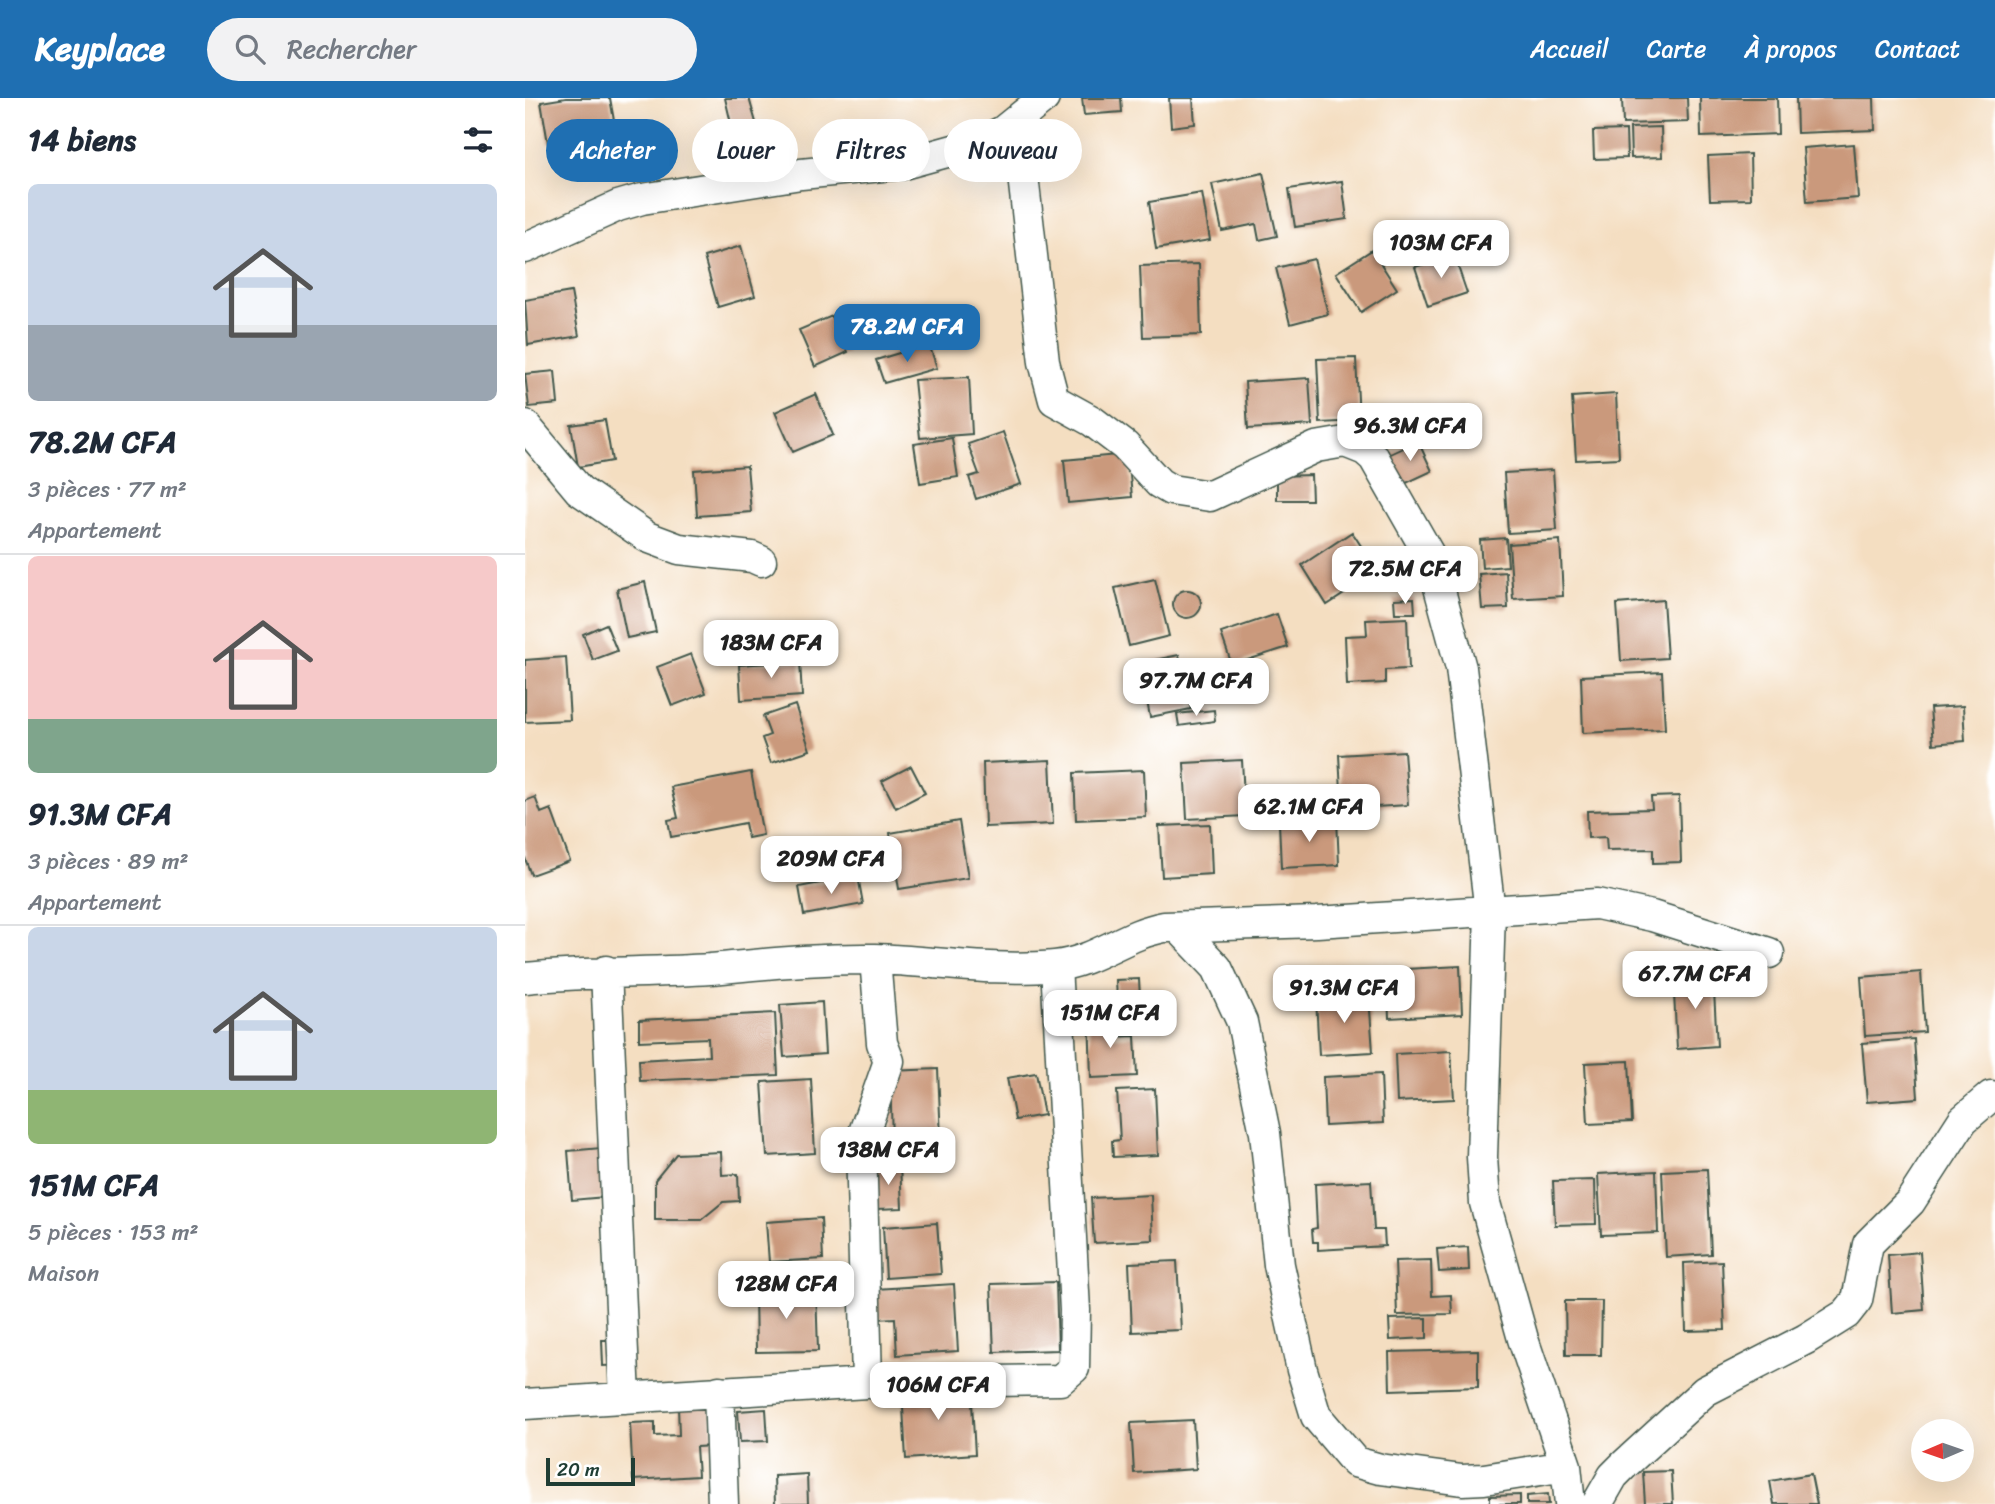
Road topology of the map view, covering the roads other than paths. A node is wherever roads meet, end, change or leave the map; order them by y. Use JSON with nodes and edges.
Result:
{"nodes":[{"id":1,"x":1044,"y":98,"type":"edge"},
{"id":2,"x":1020,"y":119,"type":"edge"},
{"id":3,"x":944,"y":153,"type":"edge"},
{"id":4,"x":1024,"y":182,"type":"edge"},
{"id":5,"x":525,"y":248,"type":"edge"},
{"id":6,"x":525,"y":425,"type":"edge"},
{"id":7,"x":761,"y":561,"type":"dead end"},
{"id":8,"x":1490,"y":912,"type":"junction"},
{"id":9,"x":1178,"y":927,"type":"junction"},
{"id":10,"x":1769,"y":953,"type":"dead end"},
{"id":11,"x":875,"y":960,"type":"junction"},
{"id":12,"x":1056,"y":966,"type":"junction"},
{"id":13,"x":606,"y":971,"type":"junction"},
{"id":14,"x":525,"y":978,"type":"edge"},
{"id":15,"x":1991,"y":1096,"type":"dead end"},
{"id":16,"x":867,"y":1383,"type":"junction"},
{"id":17,"x":719,"y":1391,"type":"junction"},
{"id":18,"x":625,"y":1398,"type":"junction"},
{"id":19,"x":525,"y":1404,"type":"edge"},
{"id":20,"x":1566,"y":1466,"type":"junction"},
{"id":21,"x":723,"y":1504,"type":"edge"},
{"id":22,"x":1570,"y":1504,"type":"edge"},
{"id":23,"x":1597,"y":1504,"type":"edge"}],
"edges":[{"from":1,"to":2,"type":"street"},
{"from":3,"to":5,"type":"street"},
{"from":4,"to":8,"type":"street"},
{"from":6,"to":7,"type":"street"},
{"from":8,"to":9,"type":"street"},
{"from":8,"to":10,"type":"street"},
{"from":8,"to":20,"type":"street"},
{"from":9,"to":12,"type":"street"},
{"from":9,"to":20,"type":"street"},
{"from":11,"to":12,"type":"street"},
{"from":11,"to":13,"type":"street"},
{"from":11,"to":16,"type":"street"},
{"from":12,"to":16,"type":"street"},
{"from":13,"to":14,"type":"street"},
{"from":13,"to":18,"type":"street"},
{"from":15,"to":23,"type":"street"},
{"from":16,"to":17,"type":"street"},
{"from":17,"to":18,"type":"street"},
{"from":17,"to":21,"type":"street"},
{"from":18,"to":19,"type":"street"},
{"from":20,"to":22,"type":"street"}]}
